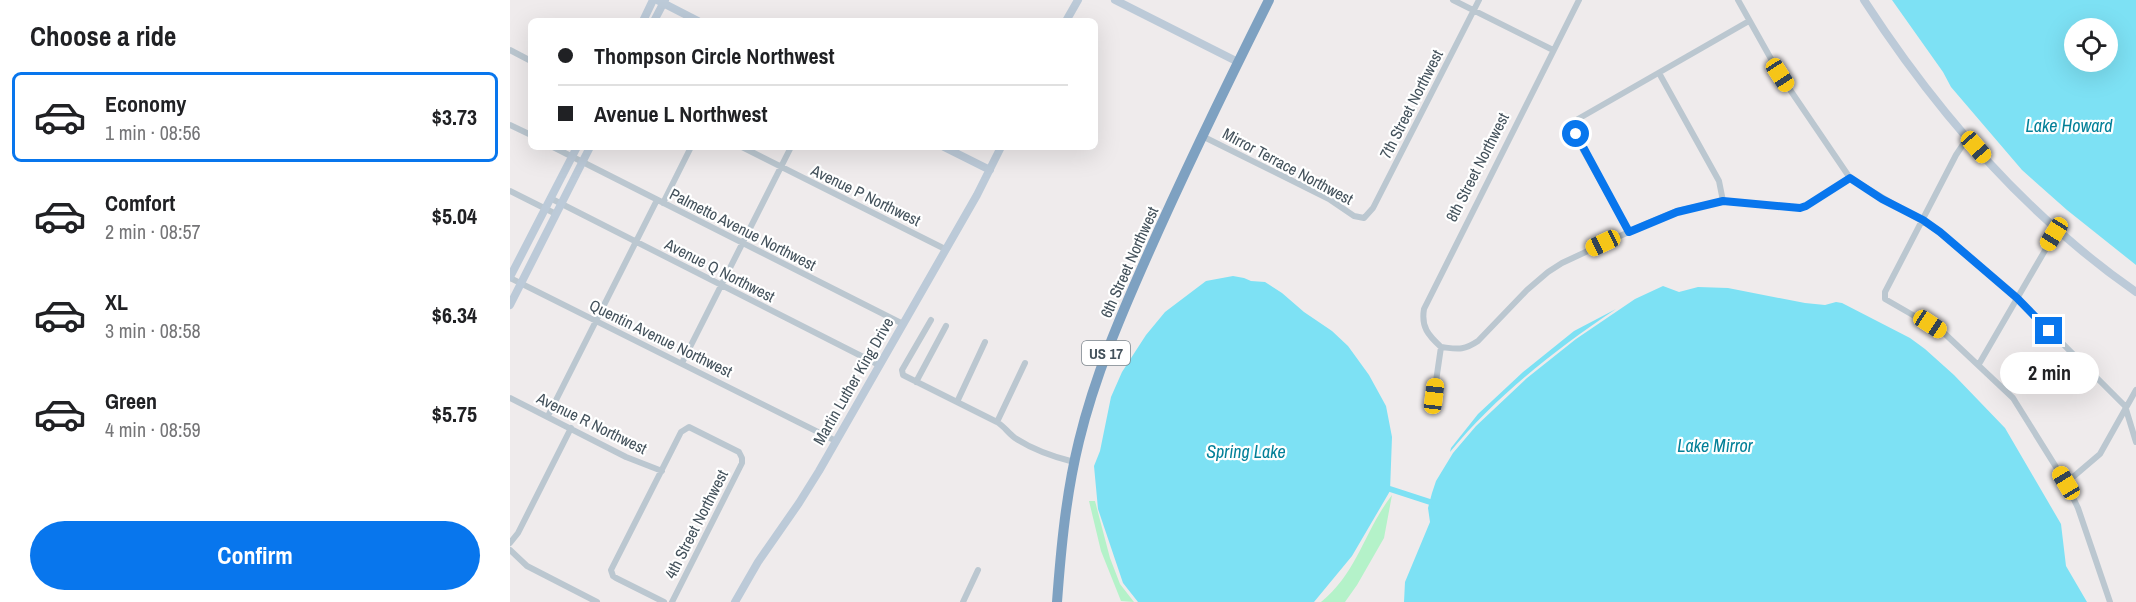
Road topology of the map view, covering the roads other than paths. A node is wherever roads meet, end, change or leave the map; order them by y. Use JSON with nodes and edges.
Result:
{"nodes":[{"id":1,"x":1078,"y":0,"type":"edge"},
{"id":2,"x":1115,"y":0,"type":"edge"},
{"id":3,"x":1269,"y":0,"type":"edge"},
{"id":4,"x":1453,"y":0,"type":"edge"},
{"id":5,"x":1479,"y":0,"type":"edge"},
{"id":6,"x":1579,"y":0,"type":"edge"},
{"id":7,"x":1738,"y":0,"type":"edge"},
{"id":8,"x":1864,"y":0,"type":"edge"},
{"id":9,"x":660,"y":1,"type":"edge"},
{"id":10,"x":1474,"y":11,"type":"junction"},
{"id":11,"x":646,"y":18,"type":"edge"},
{"id":12,"x":655,"y":18,"type":"edge"},
{"id":13,"x":692,"y":18,"type":"edge"},
{"id":14,"x":1068,"y":18,"type":"edge"},
{"id":15,"x":1749,"y":21,"type":"junction"},
{"id":16,"x":510,"y":50,"type":"edge"},
{"id":17,"x":1553,"y":50,"type":"junction"},
{"id":18,"x":528,"y":59,"type":"edge"},
{"id":19,"x":1238,"y":62,"type":"junction"},
{"id":20,"x":1659,"y":73,"type":"junction"},
{"id":21,"x":510,"y":124,"type":"edge"},
{"id":22,"x":528,"y":133,"type":"edge"},
{"id":23,"x":1201,"y":136,"type":"junction"},
{"id":24,"x":1968,"y":138,"type":"junction"},
{"id":25,"x":559,"y":150,"type":"edge"},
{"id":26,"x":576,"y":150,"type":"edge"},
{"id":27,"x":588,"y":150,"type":"edge"},
{"id":28,"x":689,"y":150,"type":"edge"},
{"id":29,"x":748,"y":150,"type":"edge"},
{"id":30,"x":790,"y":150,"type":"edge"},
{"id":31,"x":950,"y":150,"type":"edge"},
{"id":32,"x":1000,"y":150,"type":"edge"},
{"id":33,"x":572,"y":157,"type":"junction"},
{"id":34,"x":582,"y":162,"type":"junction"},
{"id":35,"x":781,"y":167,"type":"junction"},
{"id":36,"x":990,"y":170,"type":"junction"},
{"id":37,"x":1850,"y":178,"type":"junction"},
{"id":38,"x":510,"y":191,"type":"edge"},
{"id":39,"x":550,"y":198,"type":"junction"},
{"id":40,"x":660,"y":201,"type":"junction"},
{"id":41,"x":1723,"y":201,"type":"junction"},
{"id":42,"x":561,"y":204,"type":"junction"},
{"id":43,"x":545,"y":208,"type":"junction"},
{"id":44,"x":556,"y":214,"type":"junction"},
{"id":45,"x":1364,"y":218,"type":"joint"},
{"id":46,"x":1923,"y":220,"type":"junction"},
{"id":47,"x":2058,"y":228,"type":"junction"},
{"id":48,"x":1629,"y":232,"type":"junction"},
{"id":49,"x":636,"y":242,"type":"junction"},
{"id":50,"x":742,"y":244,"type":"junction"},
{"id":51,"x":945,"y":249,"type":"junction"},
{"id":52,"x":510,"y":277,"type":"edge"},
{"id":53,"x":520,"y":284,"type":"junction"},
{"id":54,"x":722,"y":285,"type":"junction"},
{"id":55,"x":2136,"y":292,"type":"edge"},
{"id":56,"x":2017,"y":298,"type":"junction"},
{"id":57,"x":510,"y":305,"type":"edge"},
{"id":58,"x":595,"y":321,"type":"junction"},
{"id":59,"x":931,"y":321,"type":"dead end"},
{"id":60,"x":903,"y":324,"type":"junction"},
{"id":61,"x":946,"y":326,"type":"dead end"},
{"id":62,"x":985,"y":342,"type":"dead end"},
{"id":63,"x":1441,"y":347,"type":"junction"},
{"id":64,"x":682,"y":363,"type":"junction"},
{"id":65,"x":1025,"y":363,"type":"dead end"},
{"id":66,"x":1980,"y":364,"type":"junction"},
{"id":67,"x":879,"y":365,"type":"junction"},
{"id":68,"x":916,"y":382,"type":"junction"},
{"id":69,"x":2136,"y":390,"type":"edge"},
{"id":70,"x":1434,"y":396,"type":"dead end"},
{"id":71,"x":510,"y":398,"type":"edge"},
{"id":72,"x":2134,"y":399,"type":"edge"},
{"id":73,"x":957,"y":402,"type":"junction"},
{"id":74,"x":2125,"y":406,"type":"junction"},
{"id":75,"x":548,"y":416,"type":"junction"},
{"id":76,"x":997,"y":422,"type":"junction"},
{"id":77,"x":571,"y":428,"type":"junction"},
{"id":78,"x":836,"y":441,"type":"junction"},
{"id":79,"x":2136,"y":442,"type":"edge"},
{"id":80,"x":1074,"y":462,"type":"junction"},
{"id":81,"x":662,"y":471,"type":"junction"},
{"id":82,"x":2066,"y":483,"type":"junction"},
{"id":83,"x":510,"y":543,"type":"edge"},
{"id":84,"x":510,"y":550,"type":"edge"},
{"id":85,"x":978,"y":570,"type":"dead end"},
{"id":86,"x":597,"y":602,"type":"edge"},
{"id":87,"x":664,"y":602,"type":"edge"},
{"id":88,"x":672,"y":602,"type":"edge"},
{"id":89,"x":735,"y":602,"type":"edge"},
{"id":90,"x":963,"y":602,"type":"edge"},
{"id":91,"x":1057,"y":602,"type":"edge"},
{"id":92,"x":2110,"y":602,"type":"edge"}],
"edges":[{"from":1,"to":14,"type":"street"},
{"from":2,"to":19,"type":"street"},
{"from":3,"to":19,"type":"highway","name":"6th Street Northwest","number":"US 17"},
{"from":4,"to":10,"type":"street"},
{"from":5,"to":10,"type":"street","name":"7th Street Northwest"},
{"from":6,"to":17,"type":"street","name":"8th Street Northwest"},
{"from":7,"to":15,"type":"street"},
{"from":8,"to":24,"type":"street"},
{"from":9,"to":11,"type":"street"},
{"from":9,"to":12,"type":"street"},
{"from":9,"to":13,"type":"street"},
{"from":10,"to":17,"type":"street"},
{"from":10,"to":45,"type":"street","name":"7th Street Northwest"},
{"from":15,"to":20,"type":"street"},
{"from":15,"to":37,"type":"street"},
{"from":16,"to":18,"type":"street"},
{"from":17,"to":63,"type":"street","name":"8th Street Northwest"},
{"from":19,"to":23,"type":"highway","name":"6th Street Northwest","number":"US 17"},
{"from":20,"to":41,"type":"street"},
{"from":20,"to":48,"type":"street"},
{"from":21,"to":22,"type":"street"},
{"from":23,"to":45,"type":"street","name":"Mirror Terrace Northwest"},
{"from":23,"to":80,"type":"highway","name":"6th Street Northwest","number":"US 17"},
{"from":24,"to":46,"type":"street"},
{"from":24,"to":47,"type":"street"},
{"from":25,"to":33,"type":"street","name":"Palmetto Avenue Northwest"},
{"from":26,"to":33,"type":"street"},
{"from":27,"to":34,"type":"street"},
{"from":28,"to":40,"type":"street"},
{"from":29,"to":35,"type":"street","name":"Avenue P Northwest"},
{"from":30,"to":35,"type":"street"},
{"from":31,"to":36,"type":"street"},
{"from":32,"to":36,"type":"street","name":"Martin Luther King Drive"},
{"from":33,"to":34,"type":"street","name":"Palmetto Avenue Northwest"},
{"from":33,"to":39,"type":"street"},
{"from":34,"to":40,"type":"street","name":"Palmetto Avenue Northwest"},
{"from":34,"to":42,"type":"street"},
{"from":35,"to":50,"type":"street"},
{"from":35,"to":51,"type":"street","name":"Avenue P Northwest"},
{"from":36,"to":51,"type":"street","name":"Martin Luther King Drive"},
{"from":37,"to":41,"type":"street"},
{"from":37,"to":46,"type":"street"},
{"from":38,"to":43,"type":"street"},
{"from":39,"to":42,"type":"street","name":"Avenue Q Northwest"},
{"from":39,"to":43,"type":"street"},
{"from":40,"to":49,"type":"street"},
{"from":40,"to":50,"type":"street","name":"Palmetto Avenue Northwest"},
{"from":41,"to":48,"type":"street"},
{"from":42,"to":44,"type":"street"},
{"from":42,"to":49,"type":"street","name":"Avenue Q Northwest"},
{"from":43,"to":44,"type":"street"},
{"from":43,"to":52,"type":"street"},
{"from":44,"to":53,"type":"street"},
{"from":46,"to":56,"type":"street"},
{"from":46,"to":66,"type":"street"},
{"from":47,"to":55,"type":"street"},
{"from":47,"to":56,"type":"street"},
{"from":48,"to":63,"type":"street"},
{"from":49,"to":54,"type":"street","name":"Avenue Q Northwest"},
{"from":49,"to":58,"type":"street"},
{"from":50,"to":54,"type":"street"},
{"from":50,"to":60,"type":"street","name":"Palmetto Avenue Northwest"},
{"from":51,"to":60,"type":"street","name":"Martin Luther King Drive"},
{"from":52,"to":53,"type":"street","name":"Quentin Avenue Northwest"},
{"from":53,"to":57,"type":"street"},
{"from":53,"to":58,"type":"street","name":"Quentin Avenue Northwest"},
{"from":54,"to":64,"type":"street"},
{"from":54,"to":67,"type":"street","name":"Avenue Q Northwest"},
{"from":56,"to":66,"type":"street"},
{"from":56,"to":74,"type":"street"},
{"from":58,"to":64,"type":"street","name":"Quentin Avenue Northwest"},
{"from":58,"to":75,"type":"street"},
{"from":59,"to":68,"type":"street"},
{"from":60,"to":67,"type":"street","name":"Martin Luther King Drive"},
{"from":61,"to":68,"type":"street"},
{"from":62,"to":73,"type":"street"},
{"from":63,"to":70,"type":"street"},
{"from":64,"to":78,"type":"street","name":"Quentin Avenue Northwest"},
{"from":65,"to":76,"type":"street"},
{"from":66,"to":82,"type":"street"},
{"from":67,"to":78,"type":"street","name":"Martin Luther King Drive"},
{"from":68,"to":73,"type":"street"},
{"from":69,"to":72,"type":"street"},
{"from":71,"to":75,"type":"street","name":"Avenue R Northwest"},
{"from":72,"to":74,"type":"street"},
{"from":73,"to":76,"type":"street"},
{"from":74,"to":79,"type":"street"},
{"from":74,"to":82,"type":"street"},
{"from":75,"to":77,"type":"street","name":"Avenue R Northwest"},
{"from":76,"to":80,"type":"street"},
{"from":77,"to":81,"type":"street","name":"Avenue R Northwest"},
{"from":77,"to":83,"type":"street"},
{"from":78,"to":89,"type":"street","name":"Martin Luther King Drive"},
{"from":80,"to":91,"type":"highway","name":"6th Street Northwest","number":"US 17"},
{"from":81,"to":87,"type":"street"},
{"from":81,"to":88,"type":"street","name":"4th Street Northwest"},
{"from":82,"to":92,"type":"street"},
{"from":84,"to":86,"type":"street"},
{"from":85,"to":90,"type":"street"}]}
